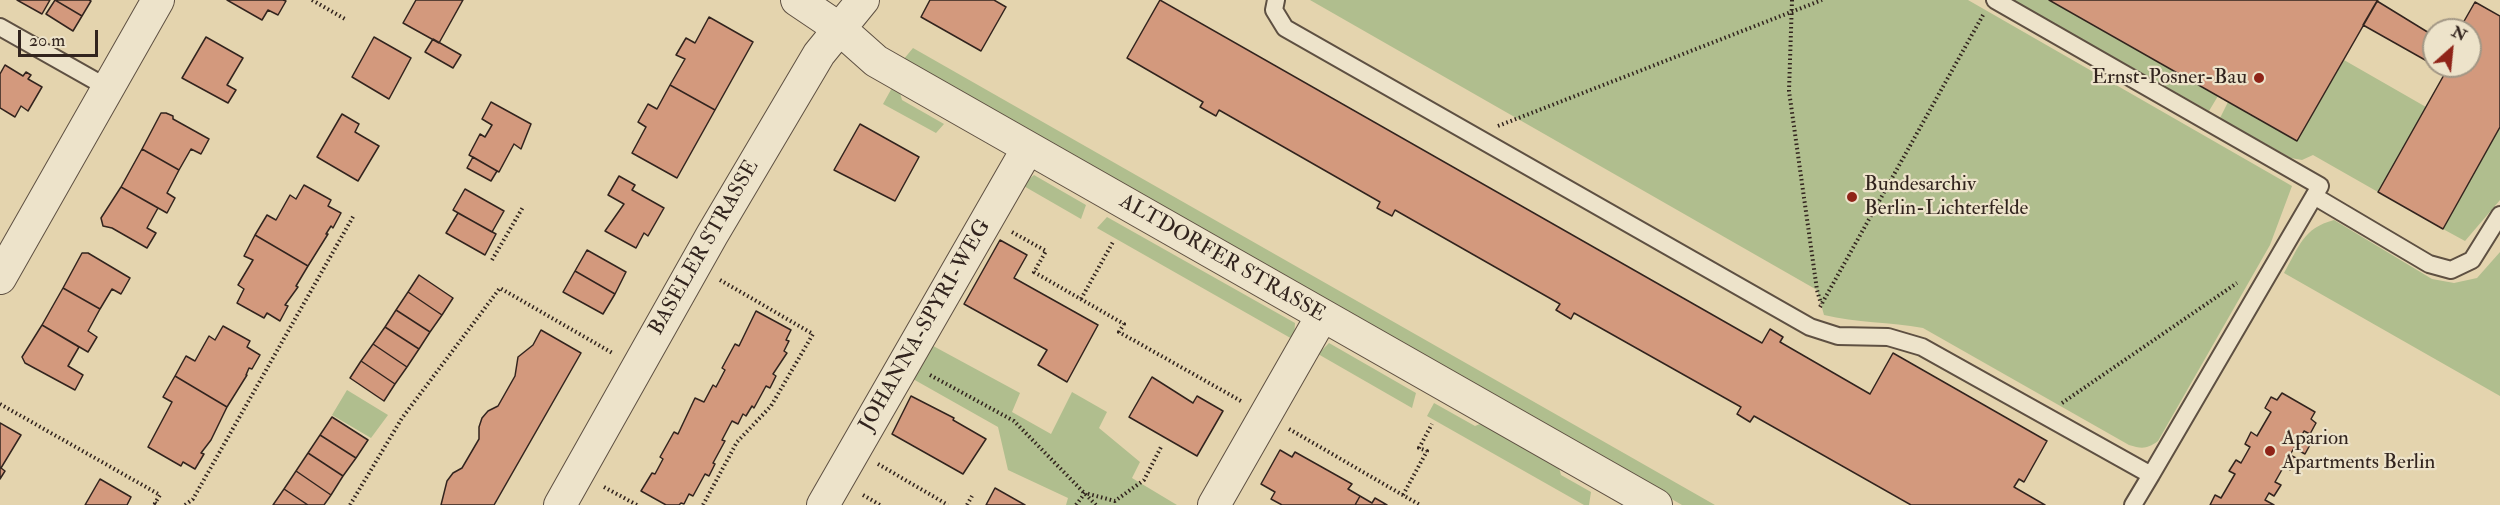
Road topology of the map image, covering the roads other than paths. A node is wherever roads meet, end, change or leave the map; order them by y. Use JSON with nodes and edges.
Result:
{"nodes":[{"id":1,"x":158,"y":0,"type":"edge"},
{"id":2,"x":797,"y":0,"type":"edge"},
{"id":3,"x":863,"y":0,"type":"edge"},
{"id":4,"x":1276,"y":0,"type":"edge"},
{"id":5,"x":1990,"y":5,"type":"edge"},
{"id":6,"x":0,"y":27,"type":"edge"},
{"id":7,"x":840,"y":29,"type":"junction"},
{"id":8,"x":108,"y":88,"type":"junction"},
{"id":9,"x":1028,"y":148,"type":"junction"},
{"id":10,"x":2314,"y":196,"type":"junction"},
{"id":11,"x":2500,"y":215,"type":"edge"},
{"id":12,"x":8,"y":245,"type":"edge"},
{"id":13,"x":0,"y":278,"type":"edge"},
{"id":14,"x":1322,"y":316,"type":"junction"},
{"id":15,"x":2151,"y":475,"type":"junction"},
{"id":16,"x":1616,"y":495,"type":"edge"},
{"id":17,"x":560,"y":505,"type":"edge"},
{"id":18,"x":823,"y":505,"type":"edge"},
{"id":19,"x":1214,"y":505,"type":"edge"},
{"id":20,"x":1656,"y":505,"type":"edge"},
{"id":21,"x":2133,"y":505,"type":"edge"}],
"edges":[{"from":1,"to":8,"type":"street"},
{"from":2,"to":7,"type":"street","name":"ALTDORFER STRASSE"},
{"from":3,"to":7,"type":"street","name":"BASELER STRASSE"},
{"from":4,"to":15,"type":"lane"},
{"from":5,"to":10,"type":"lane"},
{"from":6,"to":8,"type":"lane"},
{"from":7,"to":9,"type":"street","name":"ALTDORFER STRASSE"},
{"from":7,"to":17,"type":"street","name":"BASELER STRASSE"},
{"from":8,"to":12,"type":"street"},
{"from":9,"to":14,"type":"street","name":"ALTDORFER STRASSE"},
{"from":9,"to":18,"type":"street","name":"JOHANNA-SPYRI-WEG"},
{"from":10,"to":11,"type":"lane"},
{"from":10,"to":15,"type":"lane"},
{"from":12,"to":13,"type":"street"},
{"from":14,"to":16,"type":"street","name":"ALTDORFER STRASSE"},
{"from":14,"to":19,"type":"street"},
{"from":15,"to":21,"type":"lane"},
{"from":16,"to":20,"type":"street","name":"ALTDORFER STRASSE"}]}
